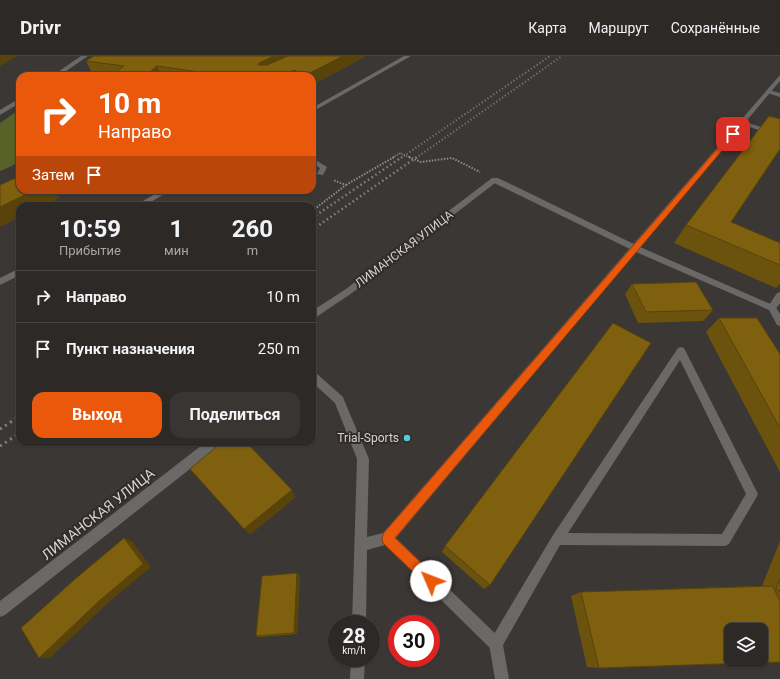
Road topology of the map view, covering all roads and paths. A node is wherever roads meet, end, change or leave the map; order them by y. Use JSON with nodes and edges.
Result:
{"nodes":[{"id":1,"x":85,"y":56,"type":"edge"},
{"id":2,"x":408,"y":56,"type":"edge"},
{"id":3,"x":61,"y":72,"type":"edge"},
{"id":4,"x":780,"y":77,"type":"edge"},
{"id":5,"x":769,"y":92,"type":"junction"},
{"id":6,"x":780,"y":95,"type":"edge"},
{"id":7,"x":316,"y":101,"type":"edge"},
{"id":8,"x":16,"y":103,"type":"edge"},
{"id":9,"x":324,"y":104,"type":"junction"},
{"id":10,"x":316,"y":108,"type":"edge"},
{"id":11,"x":0,"y":113,"type":"edge"},
{"id":12,"x":742,"y":123,"type":"junction"},
{"id":13,"x":780,"y":135,"type":"edge"},
{"id":14,"x":316,"y":162,"type":"edge"},
{"id":15,"x":321,"y":174,"type":"joint"},
{"id":16,"x":495,"y":180,"type":"junction"},
{"id":17,"x":346,"y":185,"type":"junction"},
{"id":18,"x":160,"y":194,"type":"edge"},
{"id":19,"x":145,"y":202,"type":"edge"},
{"id":20,"x":316,"y":208,"type":"edge"},
{"id":21,"x":635,"y":248,"type":"junction"},
{"id":22,"x":16,"y":273,"type":"edge"},
{"id":23,"x":0,"y":282,"type":"edge"},
{"id":24,"x":780,"y":295,"type":"edge"},
{"id":25,"x":772,"y":308,"type":"junction"},
{"id":26,"x":316,"y":313,"type":"edge"},
{"id":27,"x":780,"y":322,"type":"edge"},
{"id":28,"x":316,"y":380,"type":"edge"},
{"id":29,"x":210,"y":446,"type":"edge"},
{"id":30,"x":387,"y":538,"type":"junction"},
{"id":31,"x":557,"y":539,"type":"junction"},
{"id":32,"x":361,"y":545,"type":"junction"},
{"id":33,"x":0,"y":610,"type":"edge"},
{"id":34,"x":359,"y":615,"type":"edge"},
{"id":35,"x":496,"y":644,"type":"junction"},
{"id":36,"x":358,"y":667,"type":"edge"},
{"id":37,"x":357,"y":679,"type":"edge"},
{"id":38,"x":502,"y":679,"type":"edge"}],
"edges":[{"from":1,"to":3,"type":"street"},
{"from":2,"to":9,"type":"street"},
{"from":4,"to":5,"type":"street"},
{"from":5,"to":6,"type":"street"},
{"from":5,"to":12,"type":"street"},
{"from":7,"to":9,"type":"street"},
{"from":8,"to":11,"type":"street"},
{"from":9,"to":10,"type":"street"},
{"from":12,"to":13,"type":"street"},
{"from":12,"to":21,"type":"street"},
{"from":14,"to":15,"type":"street"},
{"from":15,"to":17,"type":"path"},
{"from":16,"to":17,"type":"path"},
{"from":16,"to":21,"type":"street"},
{"from":16,"to":26,"type":"street","name":"ЛИМАНСКАЯ УЛИЦА"},
{"from":17,"to":20,"type":"path"},
{"from":18,"to":19,"type":"street"},
{"from":21,"to":25,"type":"street"},
{"from":21,"to":30,"type":"street"},
{"from":22,"to":23,"type":"street"},
{"from":24,"to":25,"type":"street"},
{"from":25,"to":27,"type":"street"},
{"from":28,"to":32,"type":"street"},
{"from":29,"to":33,"type":"street","name":"ЛИМАНСКАЯ УЛИЦА"},
{"from":30,"to":32,"type":"street"},
{"from":30,"to":35,"type":"street"},
{"from":31,"to":31,"type":"street"},
{"from":31,"to":35,"type":"street"},
{"from":32,"to":34,"type":"street"},
{"from":35,"to":38,"type":"street"},
{"from":36,"to":37,"type":"street"}]}
